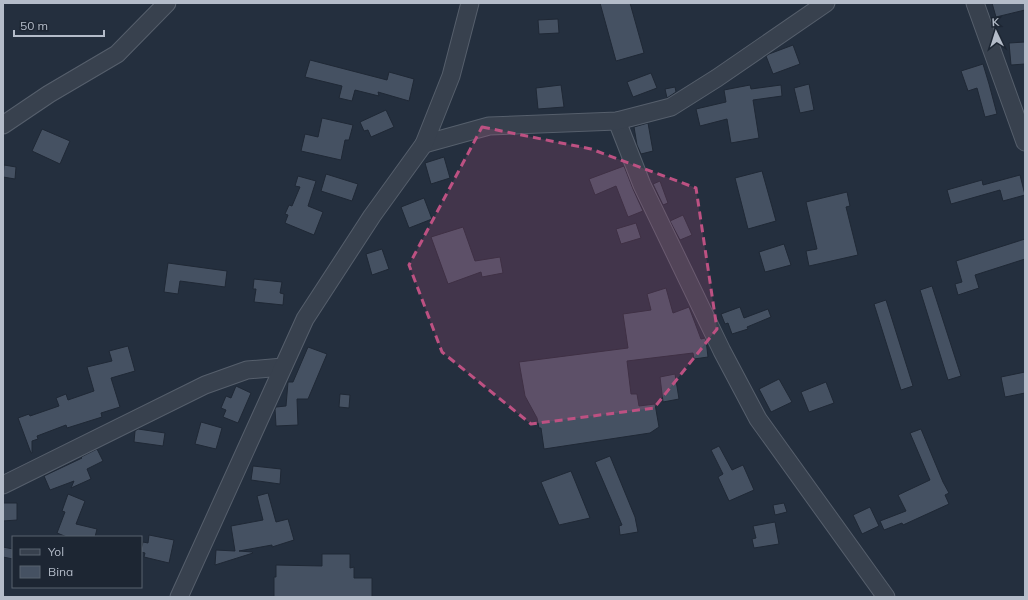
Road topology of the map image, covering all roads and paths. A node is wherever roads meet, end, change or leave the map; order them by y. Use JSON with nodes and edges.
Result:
{"nodes":[{"id":1,"x":168,"y":3,"type":"edge"},
{"id":2,"x":470,"y":3,"type":"edge"},
{"id":3,"x":826,"y":3,"type":"edge"},
{"id":4,"x":975,"y":3,"type":"edge"},
{"id":5,"x":617,"y":121,"type":"junction"},
{"id":6,"x":3,"y":125,"type":"edge"},
{"id":7,"x":1025,"y":142,"type":"edge"},
{"id":8,"x":424,"y":144,"type":"junction"},
{"id":9,"x":283,"y":367,"type":"junction"},
{"id":10,"x":3,"y":485,"type":"edge"},
{"id":11,"x":179,"y":597,"type":"edge"},
{"id":12,"x":886,"y":597,"type":"edge"}],
"edges":[{"from":1,"to":6,"type":"street"},
{"from":2,"to":8,"type":"street"},
{"from":3,"to":5,"type":"street"},
{"from":4,"to":7,"type":"street"},
{"from":5,"to":8,"type":"street"},
{"from":5,"to":12,"type":"street"},
{"from":8,"to":9,"type":"street"},
{"from":9,"to":10,"type":"street"},
{"from":9,"to":11,"type":"street"}]}
